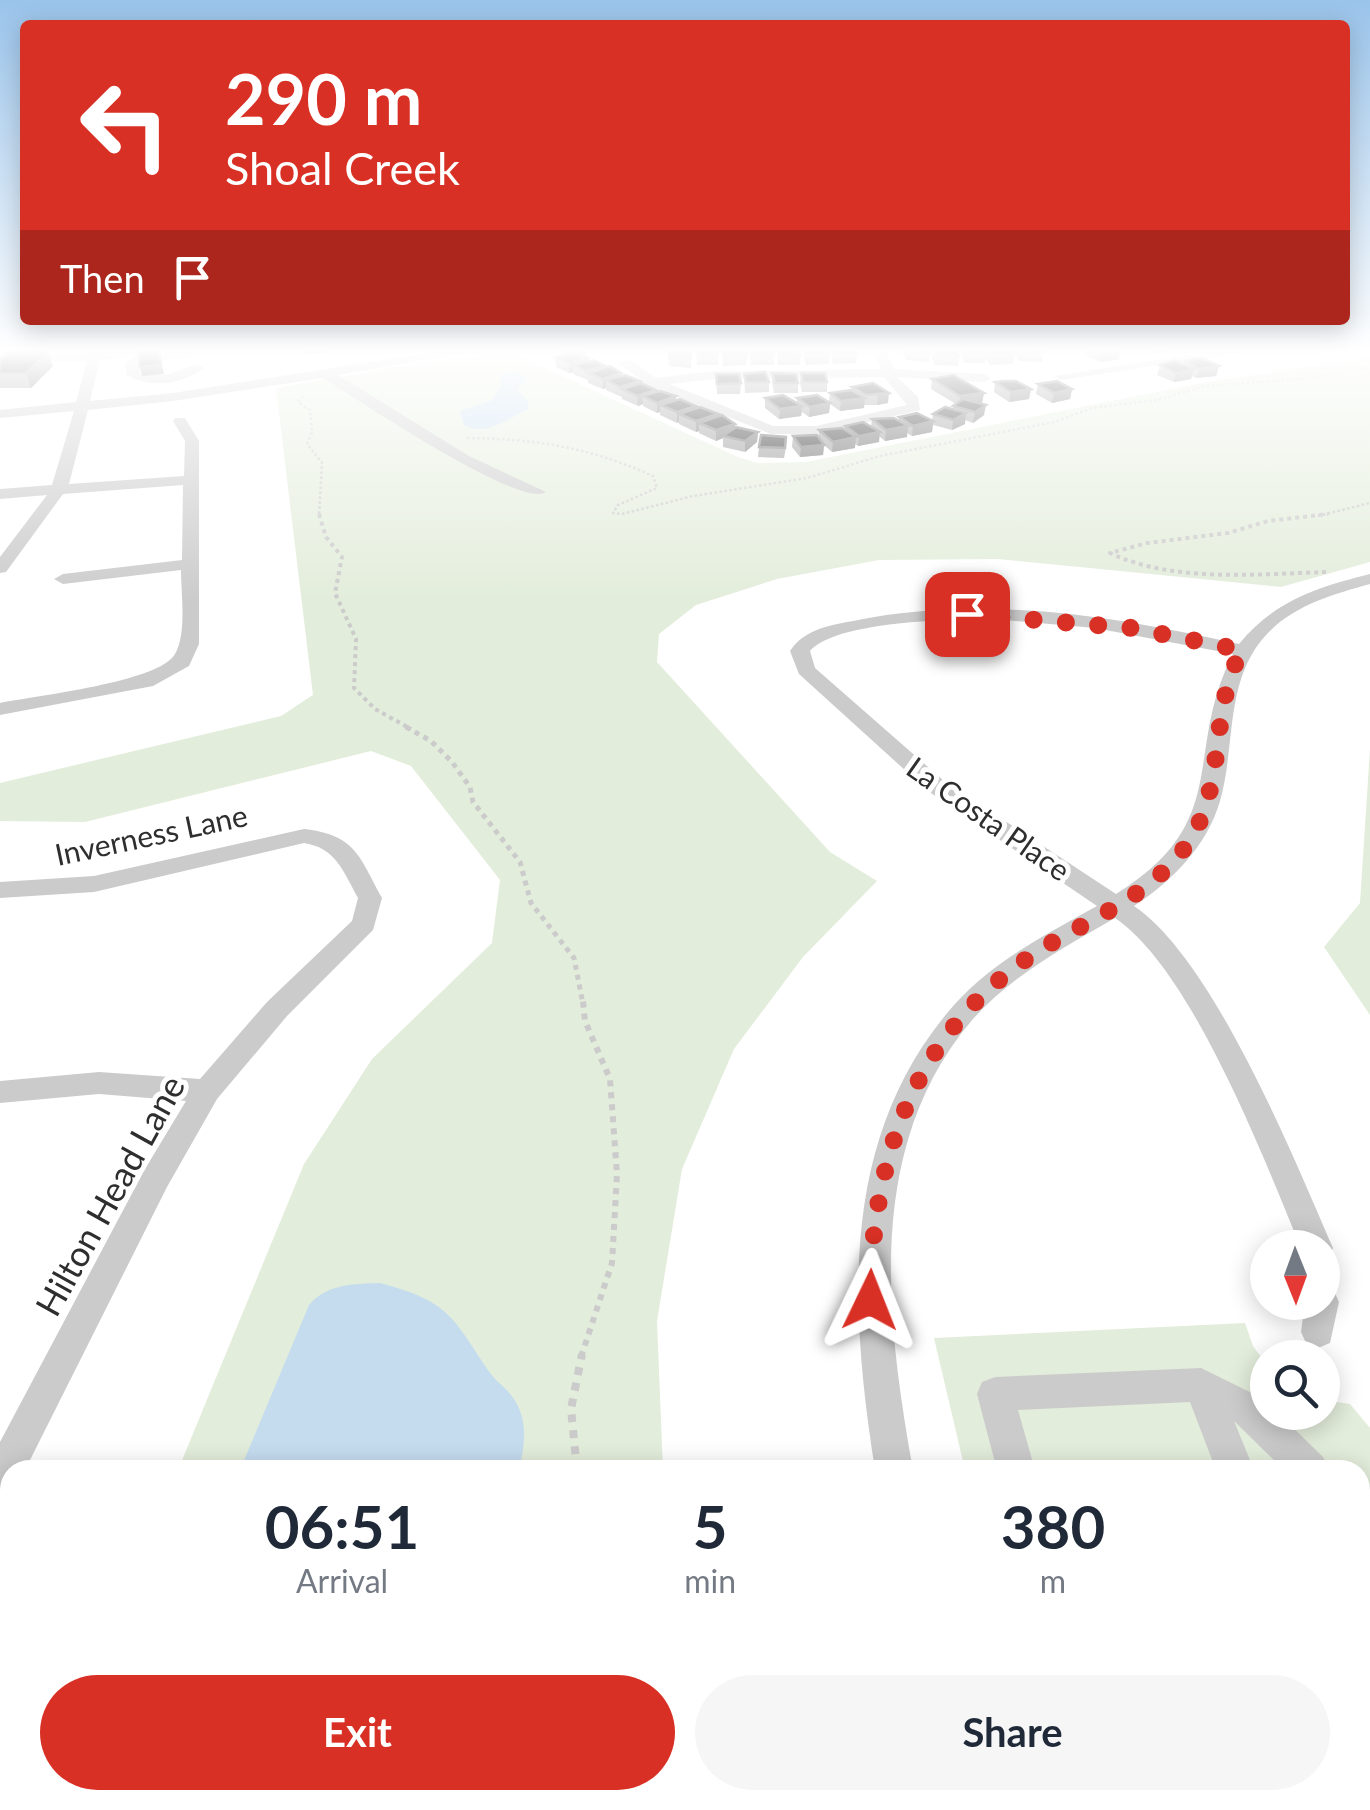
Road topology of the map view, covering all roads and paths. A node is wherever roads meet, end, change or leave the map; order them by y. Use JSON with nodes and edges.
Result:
{"nodes":[{"id":1,"x":73,"y":433,"type":"edge"},
{"id":2,"x":187,"y":433,"type":"edge"},
{"id":3,"x":311,"y":433,"type":"edge"},
{"id":4,"x":423,"y":433,"type":"edge"},
{"id":5,"x":1005,"y":433,"type":"edge"},
{"id":6,"x":452,"y":434,"type":"dead end"},
{"id":7,"x":192,"y":480,"type":"junction"},
{"id":8,"x":58,"y":490,"type":"junction"},
{"id":9,"x":538,"y":492,"type":"dead end"},
{"id":10,"x":0,"y":494,"type":"edge"},
{"id":11,"x":1370,"y":503,"type":"edge"},
{"id":12,"x":189,"y":564,"type":"junction"},
{"id":13,"x":0,"y":568,"type":"edge"},
{"id":14,"x":1334,"y":572,"type":"dead end"},
{"id":15,"x":1370,"y":579,"type":"edge"},
{"id":16,"x":63,"y":580,"type":"dead end"},
{"id":17,"x":1242,"y":650,"type":"junction"},
{"id":18,"x":0,"y":708,"type":"edge"},
{"id":19,"x":316,"y":836,"type":"joint"},
{"id":20,"x":0,"y":890,"type":"edge"},
{"id":21,"x":1119,"y":906,"type":"junction"},
{"id":22,"x":206,"y":1091,"type":"junction"},
{"id":23,"x":0,"y":1092,"type":"edge"},
{"id":24,"x":1309,"y":1230,"type":"edge"},
{"id":25,"x":1200,"y":1385,"type":"junction"},
{"id":26,"x":10,"y":1460,"type":"edge"},
{"id":27,"x":576,"y":1460,"type":"edge"},
{"id":28,"x":892,"y":1460,"type":"edge"},
{"id":29,"x":1013,"y":1460,"type":"edge"},
{"id":30,"x":1231,"y":1460,"type":"edge"},
{"id":31,"x":1300,"y":1460,"type":"edge"}],
"edges":[{"from":1,"to":8,"type":"street"},
{"from":2,"to":7,"type":"street"},
{"from":3,"to":27,"type":"path"},
{"from":4,"to":9,"type":"street"},
{"from":5,"to":6,"type":"path"},
{"from":7,"to":8,"type":"street"},
{"from":7,"to":12,"type":"street"},
{"from":8,"to":10,"type":"street"},
{"from":8,"to":13,"type":"street"},
{"from":11,"to":14,"type":"path"},
{"from":12,"to":16,"type":"street"},
{"from":12,"to":18,"type":"street"},
{"from":15,"to":17,"type":"street"},
{"from":17,"to":21,"type":"street"},
{"from":17,"to":21,"type":"street","name":"La Costa Place"},
{"from":19,"to":20,"type":"street","name":"Inverness Lane"},
{"from":19,"to":22,"type":"street","name":"Hilton Head Lane"},
{"from":21,"to":24,"type":"street","name":"La Costa Place"},
{"from":21,"to":28,"type":"street"},
{"from":22,"to":23,"type":"street"},
{"from":22,"to":26,"type":"street","name":"Hilton Head Lane"},
{"from":25,"to":29,"type":"street"},
{"from":25,"to":30,"type":"street"},
{"from":25,"to":31,"type":"street"}]}
